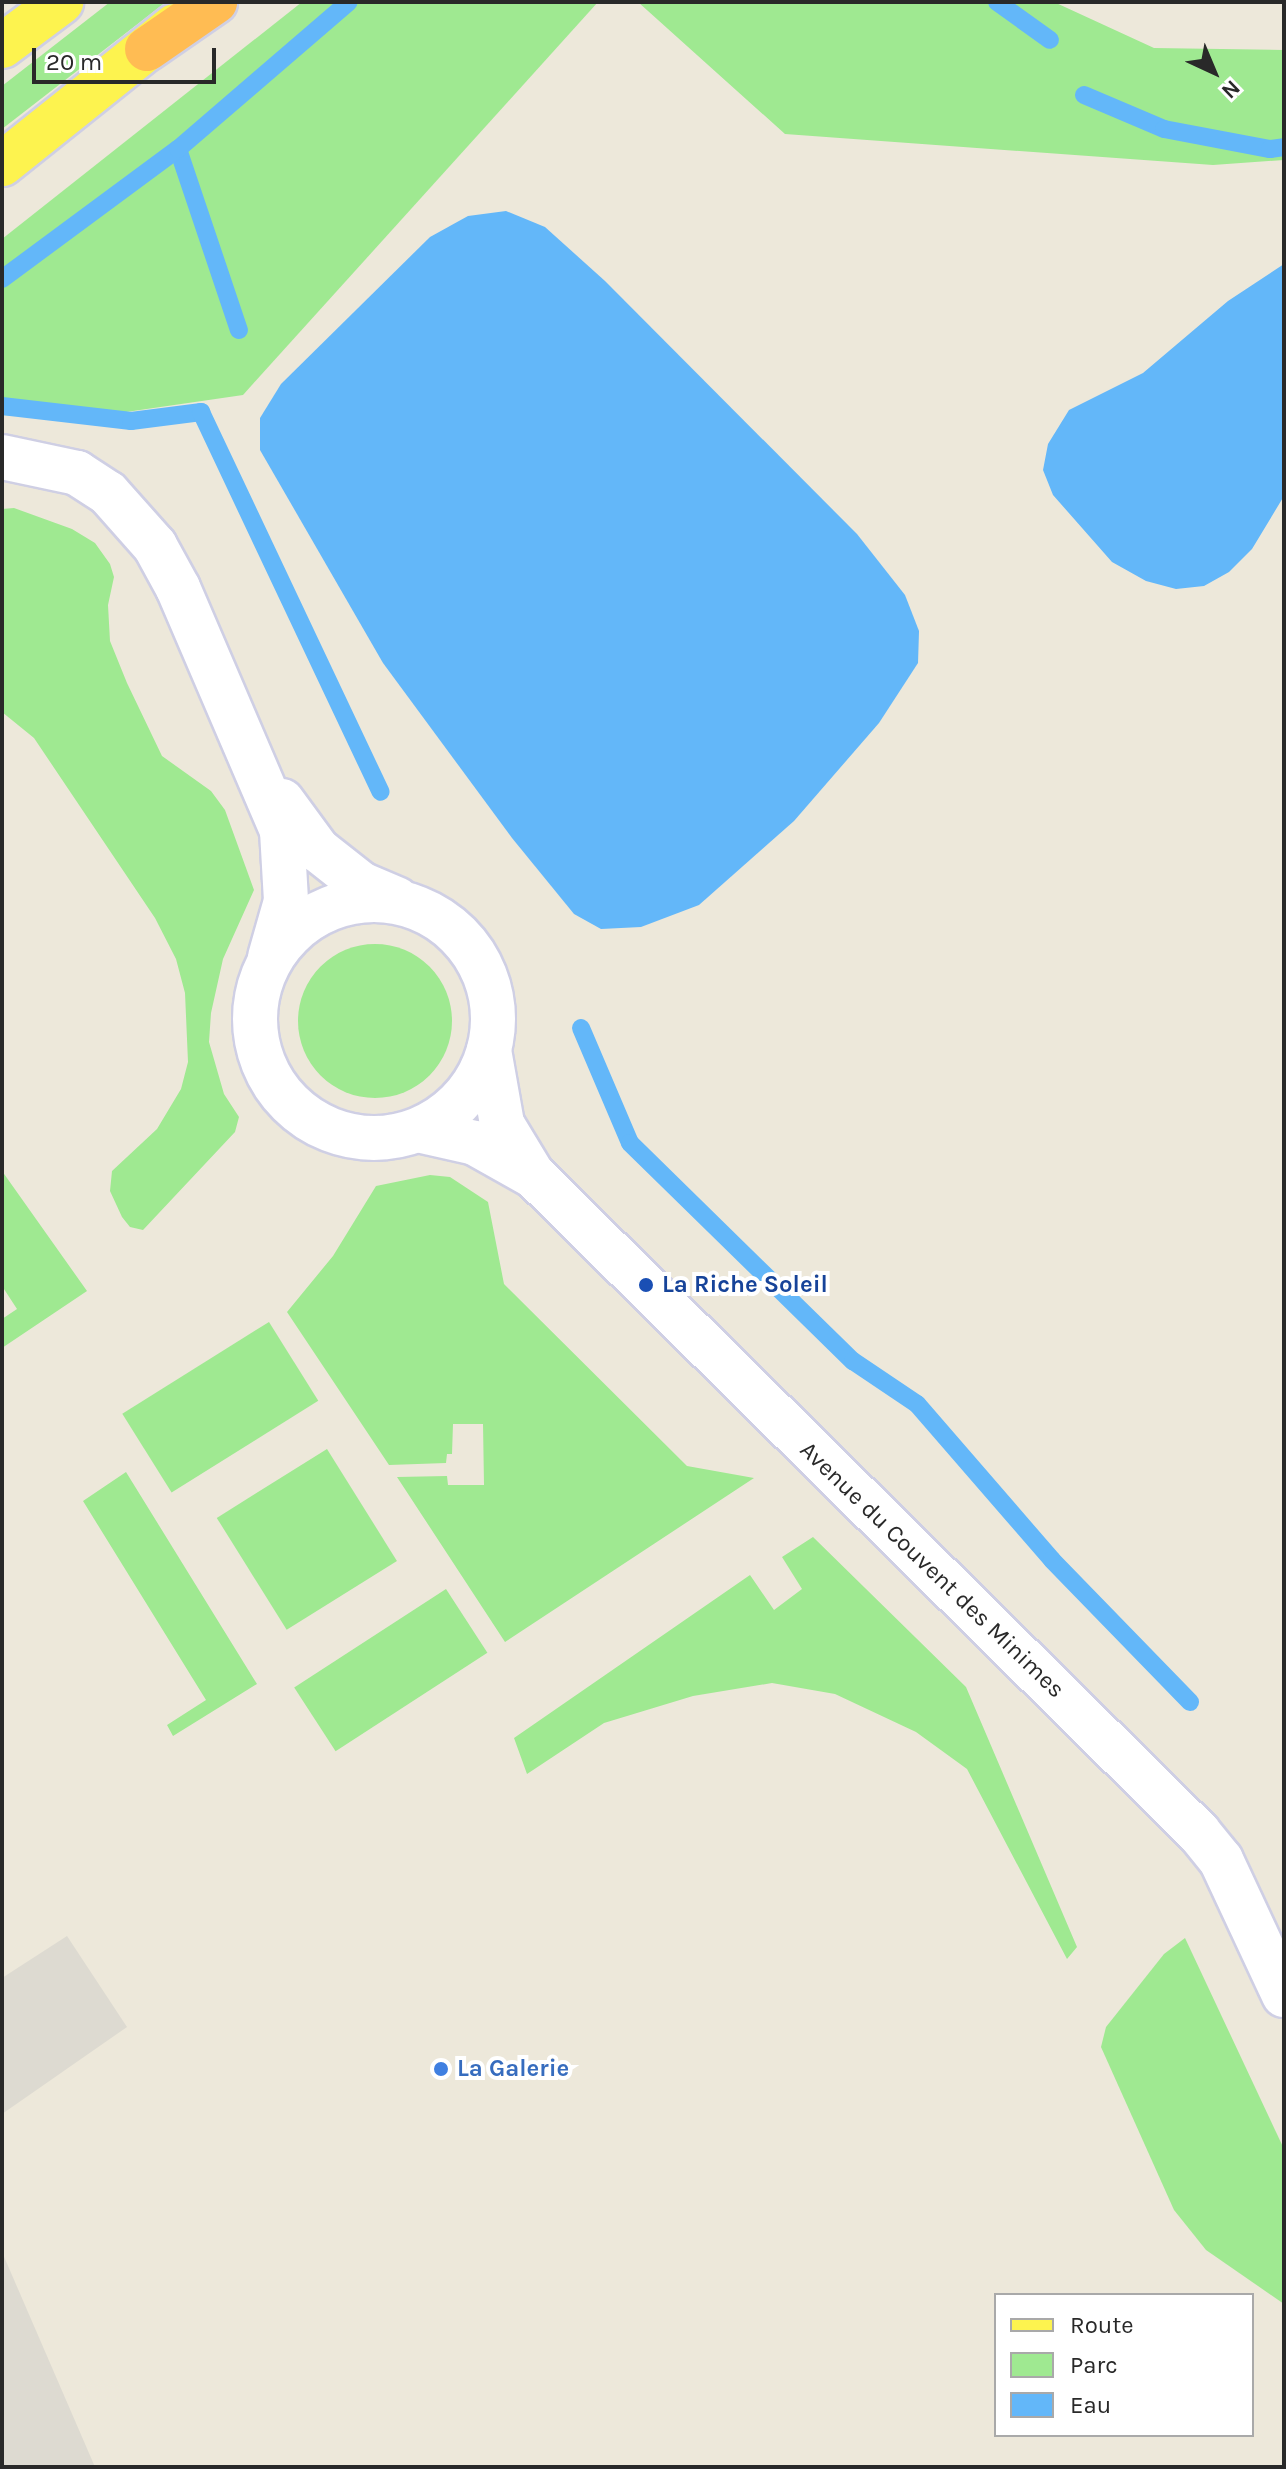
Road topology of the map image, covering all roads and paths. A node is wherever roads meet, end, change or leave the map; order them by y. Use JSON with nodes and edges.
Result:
{"nodes":[{"id":1,"x":61,"y":2,"type":"edge"},
{"id":2,"x":205,"y":2,"type":"edge"},
{"id":3,"x":215,"y":2,"type":"edge"},
{"id":4,"x":2,"y":46,"type":"edge"},
{"id":5,"x":147,"y":49,"type":"junction"},
{"id":6,"x":2,"y":164,"type":"edge"},
{"id":7,"x":2,"y":457,"type":"edge"},
{"id":8,"x":257,"y":762,"type":"junction"},
{"id":9,"x":408,"y":904,"type":"junction"},
{"id":10,"x":268,"y":963,"type":"junction"},
{"id":11,"x":489,"y":1050,"type":"junction"},
{"id":12,"x":418,"y":1130,"type":"junction"},
{"id":13,"x":535,"y":1177,"type":"junction"},
{"id":14,"x":1284,"y":1995,"type":"edge"}],
"edges":[{"from":1,"to":4,"type":"main road"},
{"from":2,"to":5,"type":"main road"},
{"from":3,"to":5,"type":"highway"},
{"from":5,"to":6,"type":"main road"},
{"from":7,"to":8,"type":"street","name":"Avenue du Couvent des Minimes"},
{"from":8,"to":9,"type":"street","name":"Avenue du Couvent des Minimes"},
{"from":8,"to":10,"type":"street","name":"Avenue du Couvent des Minimes"},
{"from":9,"to":10,"type":"street","name":"Avenue du Couvent des Minimes"},
{"from":9,"to":11,"type":"street","name":"Avenue du Couvent des Minimes"},
{"from":10,"to":12,"type":"street","name":"Avenue du Couvent des Minimes"},
{"from":11,"to":12,"type":"street","name":"Avenue du Couvent des Minimes"},
{"from":11,"to":13,"type":"street","name":"Avenue du Couvent des Minimes"},
{"from":12,"to":13,"type":"street","name":"Avenue du Couvent des Minimes"},
{"from":13,"to":14,"type":"street","name":"Avenue du Couvent des Minimes"}]}
